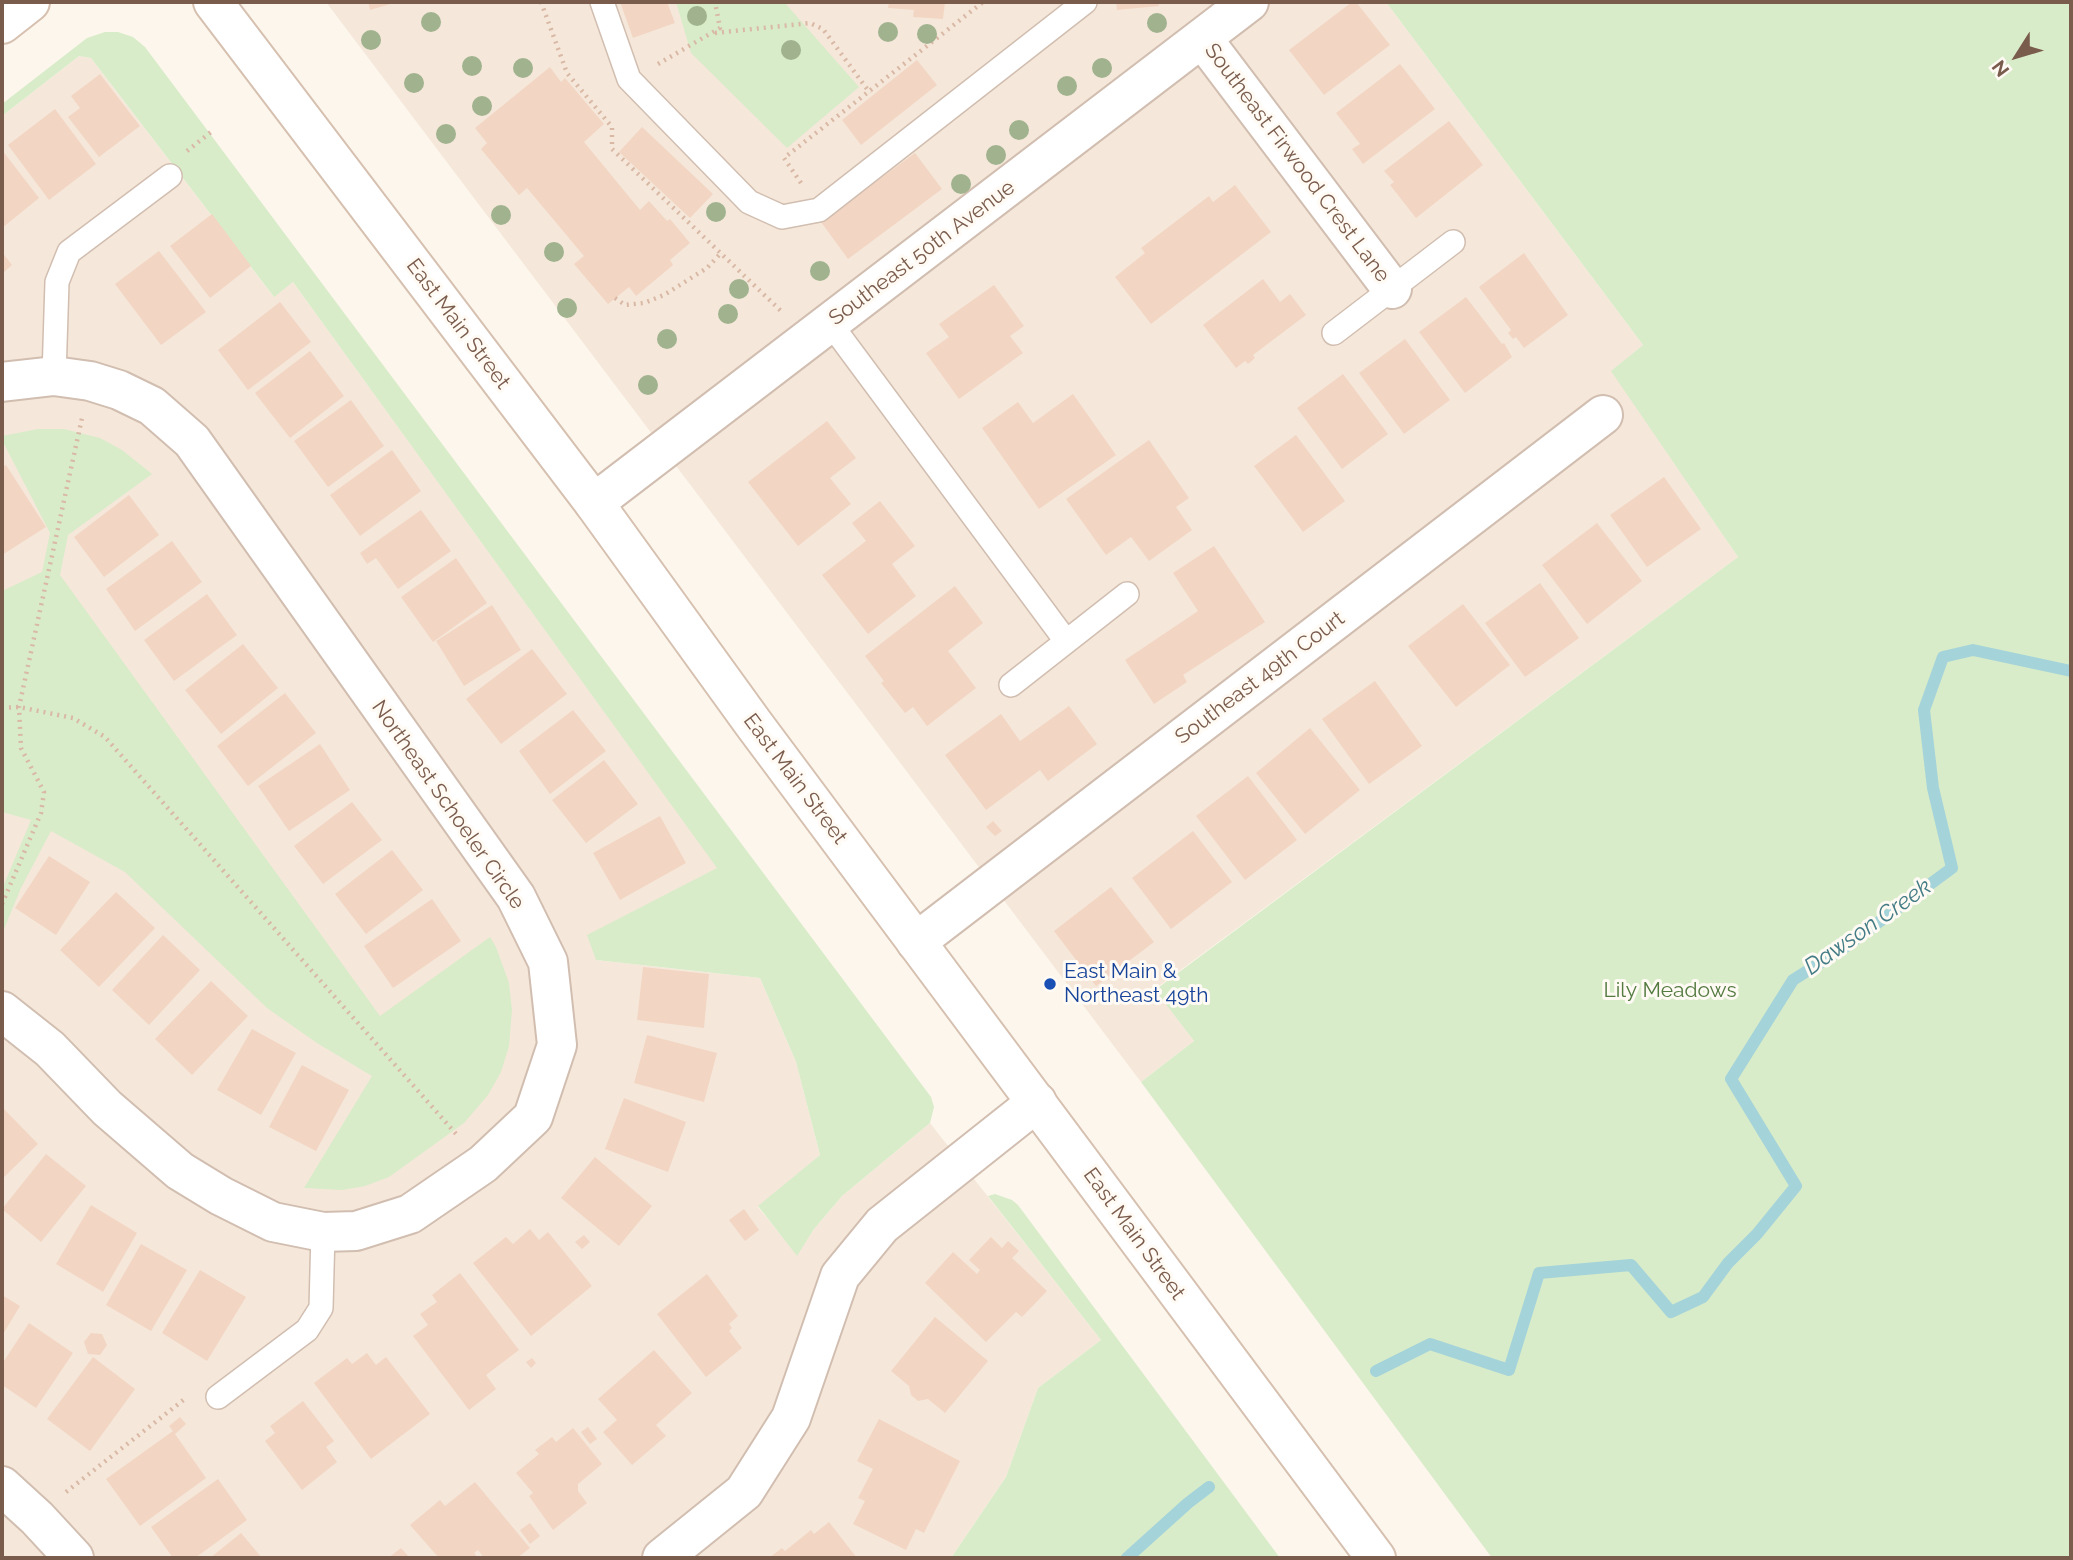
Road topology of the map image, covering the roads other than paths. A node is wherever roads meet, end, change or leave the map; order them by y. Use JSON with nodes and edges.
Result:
{"nodes":[{"id":1,"x":30,"y":2,"type":"edge"},
{"id":2,"x":213,"y":2,"type":"edge"},
{"id":3,"x":602,"y":2,"type":"edge"},
{"id":4,"x":1085,"y":2,"type":"edge"},
{"id":5,"x":1249,"y":2,"type":"edge"},
{"id":6,"x":2,"y":24,"type":"edge"},
{"id":7,"x":1202,"y":38,"type":"junction"},
{"id":8,"x":170,"y":176,"type":"dead end"},
{"id":9,"x":1453,"y":242,"type":"dead end"},
{"id":10,"x":1392,"y":289,"type":"junction"},
{"id":11,"x":830,"y":323,"type":"junction"},
{"id":12,"x":1334,"y":333,"type":"dead end"},
{"id":13,"x":72,"y":379,"type":"junction"},
{"id":14,"x":2,"y":382,"type":"edge"},
{"id":15,"x":1603,"y":415,"type":"dead end"},
{"id":16,"x":594,"y":503,"type":"junction"},
{"id":17,"x":1127,"y":594,"type":"dead end"},
{"id":18,"x":1066,"y":641,"type":"junction"},
{"id":19,"x":1011,"y":685,"type":"dead end"},
{"id":20,"x":916,"y":942,"type":"junction"},
{"id":21,"x":2,"y":1011,"type":"edge"},
{"id":22,"x":1037,"y":1102,"type":"junction"},
{"id":23,"x":323,"y":1232,"type":"junction"},
{"id":24,"x":219,"y":1397,"type":"road end"},
{"id":25,"x":2,"y":1486,"type":"edge"},
{"id":26,"x":74,"y":1558,"type":"edge"},
{"id":27,"x":662,"y":1558,"type":"edge"},
{"id":28,"x":1376,"y":1558,"type":"edge"}],
"edges":[{"from":1,"to":6,"type":"street"},
{"from":2,"to":16,"type":"street","name":"East Main Street"},
{"from":3,"to":4,"type":"lane"},
{"from":5,"to":7,"type":"street","name":"Southeast 50th Avenue"},
{"from":7,"to":10,"type":"street","name":"Southeast Firwood Crest Lane"},
{"from":7,"to":11,"type":"street","name":"Southeast 50th Avenue"},
{"from":8,"to":13,"type":"lane"},
{"from":9,"to":10,"type":"lane","name":"Southeast Firwood Crest Lane"},
{"from":10,"to":12,"type":"lane","name":"Southeast Firwood Crest Lane"},
{"from":11,"to":16,"type":"street","name":"Southeast 50th Avenue"},
{"from":11,"to":18,"type":"lane"},
{"from":13,"to":14,"type":"street","name":"Northeast Schoeler Circle"},
{"from":13,"to":23,"type":"street","name":"Northeast Schoeler Circle"},
{"from":15,"to":20,"type":"street","name":"Southeast 49th Court"},
{"from":16,"to":20,"type":"street","name":"East Main Street"},
{"from":17,"to":18,"type":"lane"},
{"from":18,"to":19,"type":"lane"},
{"from":20,"to":22,"type":"street","name":"East Main Street"},
{"from":21,"to":23,"type":"street","name":"Northeast Schoeler Circle"},
{"from":22,"to":27,"type":"street"},
{"from":22,"to":28,"type":"street","name":"East Main Street"},
{"from":23,"to":24,"type":"lane"},
{"from":25,"to":26,"type":"street"}]}
